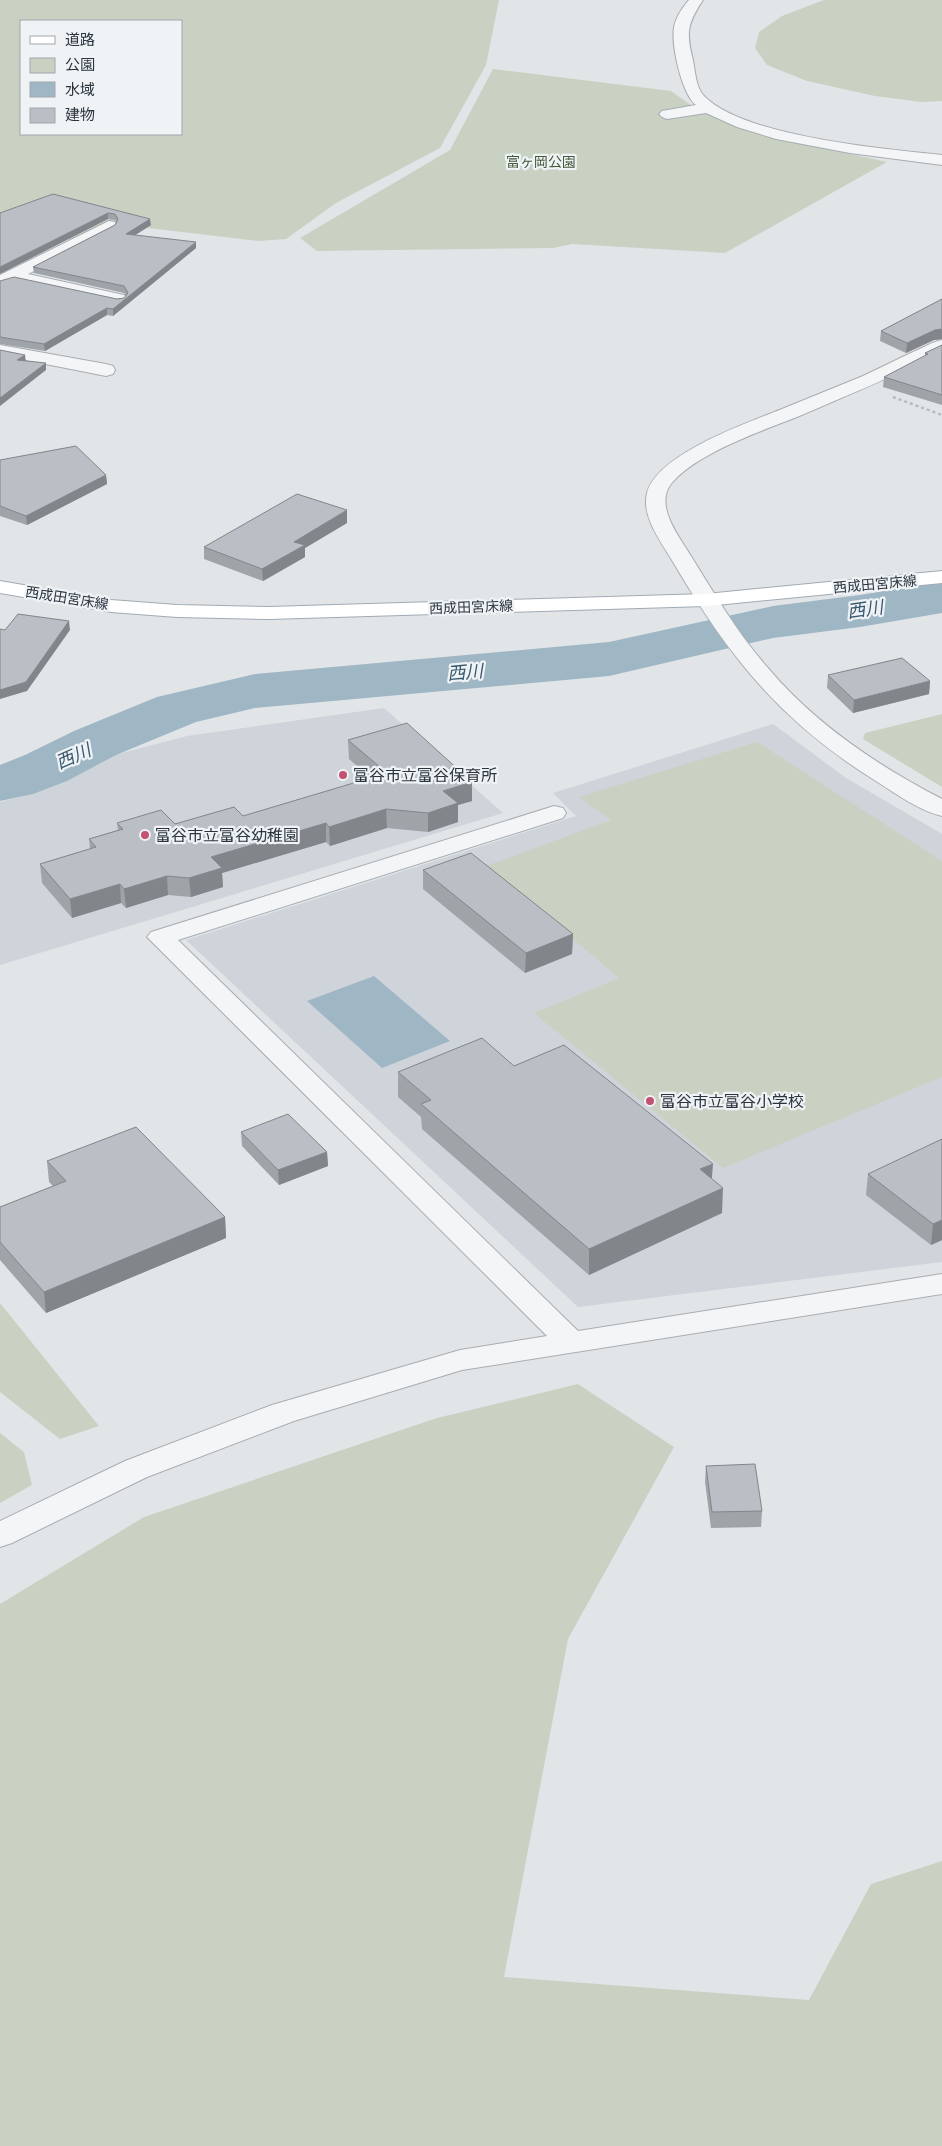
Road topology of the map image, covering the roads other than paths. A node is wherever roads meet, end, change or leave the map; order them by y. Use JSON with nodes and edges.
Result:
{"nodes":[{"id":1,"x":696,"y":0,"type":"edge"},
{"id":2,"x":707,"y":108,"type":"junction"},
{"id":3,"x":667,"y":114,"type":"dead end"},
{"id":4,"x":942,"y":160,"type":"edge"},
{"id":5,"x":109,"y":226,"type":"edge"},
{"id":6,"x":6,"y":279,"type":"edge"},
{"id":7,"x":118,"y":299,"type":"edge"},
{"id":8,"x":942,"y":345,"type":"edge"},
{"id":9,"x":0,"y":350,"type":"edge"},
{"id":10,"x":106,"y":370,"type":"dead end"},
{"id":11,"x":942,"y":577,"type":"edge"},
{"id":12,"x":2,"y":590,"type":"edge"},
{"id":13,"x":712,"y":608,"type":"junction"},
{"id":14,"x":942,"y":809,"type":"edge"},
{"id":15,"x":554,"y":813,"type":"dead end"},
{"id":16,"x":942,"y":1284,"type":"edge"},
{"id":17,"x":571,"y":1342,"type":"junction"},
{"id":18,"x":0,"y":1535,"type":"edge"}],
"edges":[{"from":1,"to":2,"type":"street"},
{"from":2,"to":3,"type":"street"},
{"from":2,"to":4,"type":"street"},
{"from":5,"to":6,"type":"street"},
{"from":6,"to":7,"type":"street"},
{"from":8,"to":13,"type":"street"},
{"from":9,"to":10,"type":"street"},
{"from":11,"to":13,"type":"main road","name":"西成田宮床線"},
{"from":12,"to":13,"type":"main road","name":"西成田宮床線"},
{"from":13,"to":14,"type":"street"},
{"from":15,"to":17,"type":"street"},
{"from":16,"to":17,"type":"street"},
{"from":17,"to":18,"type":"street"}]}
